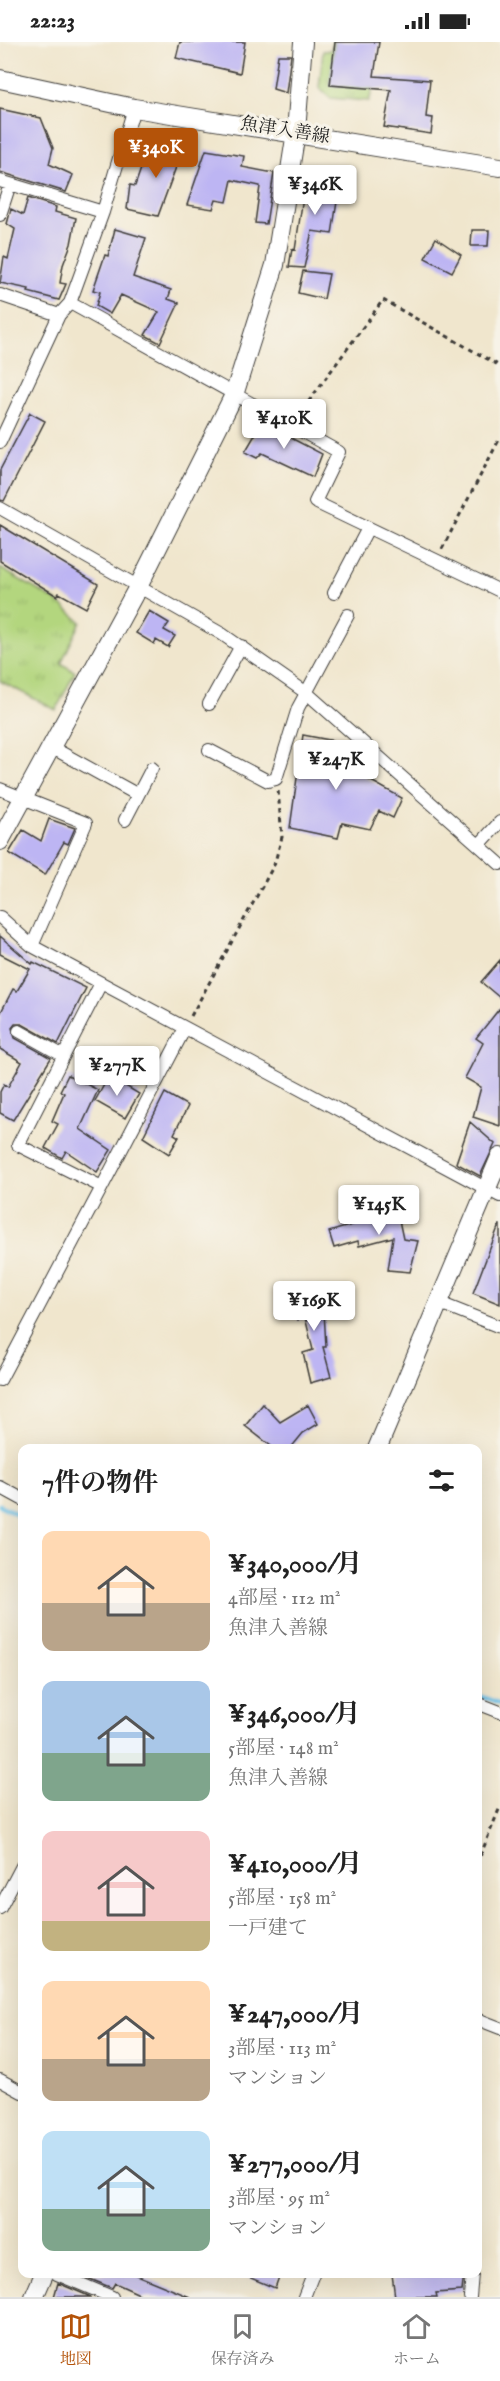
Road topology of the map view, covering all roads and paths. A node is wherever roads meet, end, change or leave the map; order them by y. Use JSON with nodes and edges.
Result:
{"nodes":[{"id":1,"x":303,"y":42,"type":"edge"},
{"id":2,"x":0,"y":79,"type":"edge"},
{"id":3,"x":134,"y":108,"type":"junction"},
{"id":4,"x":296,"y":132,"type":"junction"},
{"id":5,"x":500,"y":167,"type":"edge"},
{"id":6,"x":5,"y":183,"type":"edge"},
{"id":7,"x":103,"y":212,"type":"junction"},
{"id":8,"x":0,"y":214,"type":"edge"},
{"id":9,"x":0,"y":295,"type":"edge"},
{"id":10,"x":70,"y":303,"type":"junction"},
{"id":11,"x":59,"y":315,"type":"junction"},
{"id":12,"x":500,"y":366,"type":"edge"},
{"id":13,"x":234,"y":395,"type":"junction"},
{"id":14,"x":290,"y":426,"type":"junction"},
{"id":15,"x":500,"y":438,"type":"edge"},
{"id":16,"x":0,"y":442,"type":"edge"},
{"id":17,"x":0,"y":508,"type":"edge"},
{"id":18,"x":368,"y":528,"type":"junction"},
{"id":19,"x":435,"y":561,"type":"junction"},
{"id":20,"x":138,"y":587,"type":"junction"},
{"id":21,"x":500,"y":591,"type":"edge"},
{"id":22,"x":334,"y":593,"type":"dead end"},
{"id":23,"x":348,"y":615,"type":"dead end"},
{"id":24,"x":240,"y":646,"type":"junction"},
{"id":25,"x":308,"y":694,"type":"junction"},
{"id":26,"x":209,"y":704,"type":"dead end"},
{"id":27,"x":51,"y":747,"type":"junction"},
{"id":28,"x":209,"y":750,"type":"dead end"},
{"id":29,"x":152,"y":768,"type":"dead end"},
{"id":30,"x":276,"y":779,"type":"junction"},
{"id":31,"x":0,"y":789,"type":"edge"},
{"id":32,"x":138,"y":795,"type":"junction"},
{"id":33,"x":23,"y":797,"type":"junction"},
{"id":34,"x":125,"y":820,"type":"dead end"},
{"id":35,"x":500,"y":822,"type":"edge"},
{"id":36,"x":0,"y":841,"type":"edge"},
{"id":37,"x":478,"y":845,"type":"junction"},
{"id":38,"x":500,"y":864,"type":"edge"},
{"id":39,"x":0,"y":917,"type":"edge"},
{"id":40,"x":32,"y":946,"type":"junction"},
{"id":41,"x":101,"y":983,"type":"junction"},
{"id":42,"x":185,"y":1028,"type":"junction"},
{"id":43,"x":20,"y":1031,"type":"dead end"},
{"id":44,"x":62,"y":1055,"type":"junction"},
{"id":45,"x":500,"y":1157,"type":"edge"},
{"id":46,"x":102,"y":1187,"type":"junction"},
{"id":47,"x":493,"y":1192,"type":"edge"},
{"id":48,"x":437,"y":1302,"type":"junction"},
{"id":49,"x":500,"y":1326,"type":"edge"},
{"id":50,"x":0,"y":1380,"type":"edge"},
{"id":51,"x":379,"y":1444,"type":"edge"},
{"id":52,"x":0,"y":1487,"type":"edge"},
{"id":53,"x":18,"y":1497,"type":"edge"},
{"id":54,"x":482,"y":1704,"type":"edge"},
{"id":55,"x":500,"y":1712,"type":"edge"},
{"id":56,"x":500,"y":1807,"type":"edge"},
{"id":57,"x":482,"y":1852,"type":"edge"},
{"id":58,"x":18,"y":1874,"type":"edge"},
{"id":59,"x":0,"y":1908,"type":"edge"},
{"id":60,"x":482,"y":2021,"type":"edge"},
{"id":61,"x":500,"y":2028,"type":"edge"},
{"id":62,"x":0,"y":2080,"type":"edge"},
{"id":63,"x":18,"y":2090,"type":"edge"},
{"id":64,"x":42,"y":2278,"type":"edge"},
{"id":65,"x":67,"y":2278,"type":"edge"},
{"id":66,"x":311,"y":2278,"type":"edge"},
{"id":67,"x":472,"y":2278,"type":"edge"},
{"id":68,"x":34,"y":2297,"type":"edge"},
{"id":69,"x":112,"y":2297,"type":"edge"},
{"id":70,"x":304,"y":2297,"type":"edge"},
{"id":71,"x":470,"y":2297,"type":"edge"}],
"edges":[{"from":1,"to":4,"type":"street"},
{"from":2,"to":3,"type":"street","name":"魚津入善線"},
{"from":3,"to":4,"type":"street","name":"魚津入善線"},
{"from":3,"to":7,"type":"street"},
{"from":4,"to":5,"type":"street","name":"魚津入善線"},
{"from":4,"to":13,"type":"street"},
{"from":6,"to":7,"type":"street"},
{"from":6,"to":8,"type":"street"},
{"from":7,"to":10,"type":"street"},
{"from":9,"to":11,"type":"street"},
{"from":10,"to":11,"type":"street"},
{"from":10,"to":13,"type":"street"},
{"from":11,"to":16,"type":"street"},
{"from":12,"to":14,"type":"path"},
{"from":13,"to":14,"type":"street"},
{"from":13,"to":20,"type":"street"},
{"from":14,"to":18,"type":"street"},
{"from":15,"to":19,"type":"path"},
{"from":17,"to":20,"type":"street"},
{"from":18,"to":19,"type":"street"},
{"from":18,"to":22,"type":"street"},
{"from":19,"to":21,"type":"street"},
{"from":20,"to":24,"type":"street"},
{"from":20,"to":27,"type":"street"},
{"from":23,"to":25,"type":"street"},
{"from":24,"to":25,"type":"street"},
{"from":24,"to":26,"type":"street"},
{"from":25,"to":30,"type":"street"},
{"from":25,"to":37,"type":"street"},
{"from":27,"to":32,"type":"street"},
{"from":27,"to":33,"type":"street"},
{"from":28,"to":30,"type":"street"},
{"from":29,"to":32,"type":"street"},
{"from":30,"to":42,"type":"path"},
{"from":31,"to":33,"type":"street"},
{"from":32,"to":34,"type":"street"},
{"from":33,"to":36,"type":"street"},
{"from":33,"to":40,"type":"street"},
{"from":35,"to":37,"type":"street"},
{"from":37,"to":38,"type":"street"},
{"from":39,"to":40,"type":"street"},
{"from":40,"to":41,"type":"street"},
{"from":41,"to":42,"type":"street"},
{"from":41,"to":44,"type":"street"},
{"from":42,"to":46,"type":"street"},
{"from":42,"to":47,"type":"street"},
{"from":43,"to":44,"type":"street"},
{"from":44,"to":46,"type":"street"},
{"from":45,"to":47,"type":"street"},
{"from":46,"to":50,"type":"street"},
{"from":47,"to":48,"type":"street"},
{"from":48,"to":49,"type":"street"},
{"from":48,"to":51,"type":"street"},
{"from":52,"to":53,"type":"street"},
{"from":54,"to":55,"type":"street"},
{"from":56,"to":57,"type":"path"},
{"from":58,"to":59,"type":"street"},
{"from":60,"to":61,"type":"street"},
{"from":62,"to":63,"type":"street"},
{"from":64,"to":68,"type":"street"},
{"from":65,"to":69,"type":"street"},
{"from":66,"to":70,"type":"street"},
{"from":67,"to":71,"type":"street"}]}
